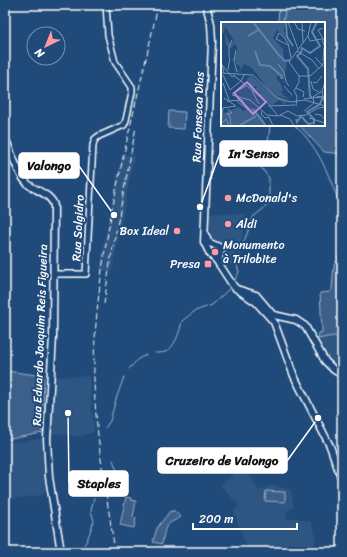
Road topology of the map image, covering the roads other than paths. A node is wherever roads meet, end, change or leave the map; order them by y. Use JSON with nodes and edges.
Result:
{"nodes":[{"id":1,"x":106,"y":5,"type":"edge"},
{"id":2,"x":206,"y":5,"type":"edge"},
{"id":3,"x":5,"y":138,"type":"edge"},
{"id":4,"x":205,"y":231,"type":"junction"},
{"id":5,"x":215,"y":246,"type":"junction"},
{"id":6,"x":211,"y":255,"type":"junction"},
{"id":7,"x":220,"y":255,"type":"junction"},
{"id":8,"x":220,"y":265,"type":"junction"},
{"id":9,"x":54,"y":274,"type":"junction"},
{"id":10,"x":237,"y":289,"type":"junction"},
{"id":11,"x":249,"y":292,"type":"junction"},
{"id":12,"x":256,"y":302,"type":"junction"},
{"id":13,"x":271,"y":317,"type":"junction"},
{"id":14,"x":342,"y":375,"type":"edge"},
{"id":15,"x":342,"y":480,"type":"edge"},
{"id":16,"x":62,"y":552,"type":"edge"}],
"edges":[{"from":1,"to":9,"type":"street","name":"Rua Solgidro"},
{"from":2,"to":4,"type":"main road","name":"Rua Fonseca Dias"},
{"from":3,"to":9,"type":"main road","name":"Rua Eduardo Joaquim Reis Figueira"},
{"from":4,"to":5,"type":"main road"},
{"from":4,"to":6,"type":"main road","name":"Rua Fonseca Dias"},
{"from":5,"to":6,"type":"main road"},
{"from":5,"to":7,"type":"main road"},
{"from":6,"to":7,"type":"main road"},
{"from":6,"to":8,"type":"main road","name":"Rua Fonseca Dias"},
{"from":7,"to":8,"type":"main road"},
{"from":8,"to":10,"type":"main road","name":"Rua Fonseca Dias"},
{"from":9,"to":16,"type":"main road","name":"Rua Eduardo Joaquim Reis Figueira"},
{"from":10,"to":11,"type":"main road"},
{"from":10,"to":12,"type":"main road","name":"Rua Fonseca Dias"},
{"from":11,"to":12,"type":"main road"},
{"from":11,"to":13,"type":"main road"},
{"from":12,"to":13,"type":"main road","name":"Rua Fonseca Dias"},
{"from":13,"to":14,"type":"main road"},
{"from":13,"to":15,"type":"main road"}]}
